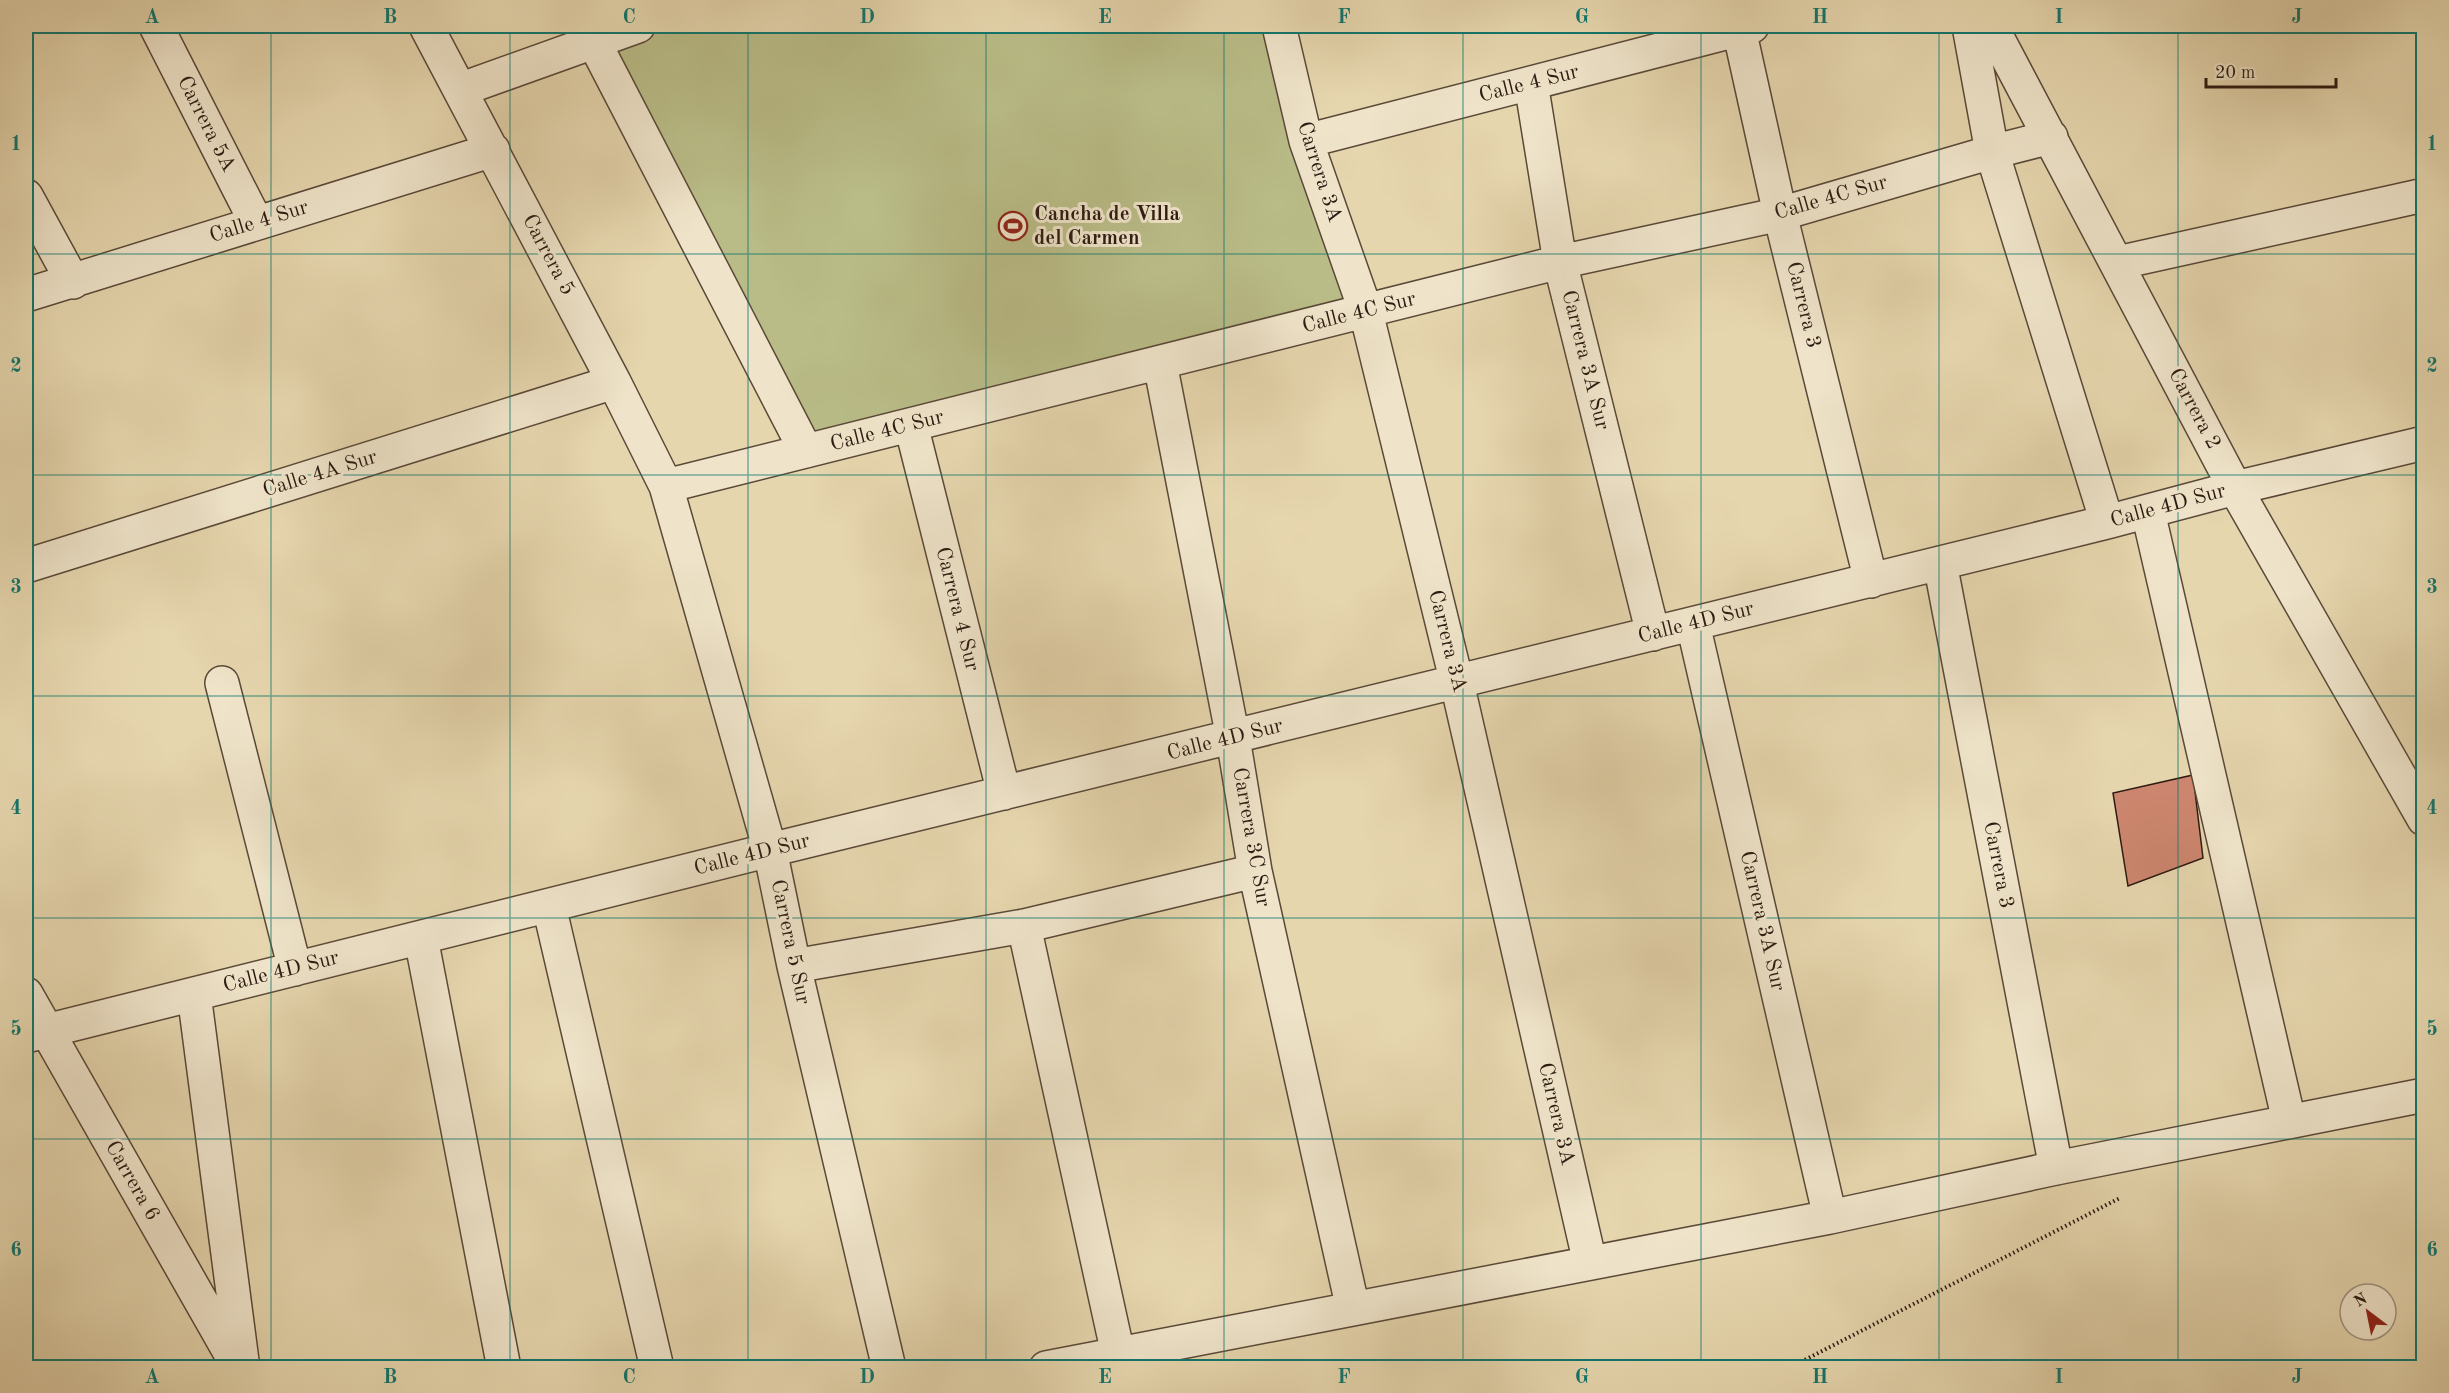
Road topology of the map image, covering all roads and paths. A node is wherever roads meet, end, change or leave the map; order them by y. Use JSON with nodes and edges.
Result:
{"nodes":[{"id":1,"x":156,"y":26,"type":"edge"},
{"id":2,"x":426,"y":26,"type":"edge"},
{"id":3,"x":638,"y":26,"type":"edge"},
{"id":4,"x":1279,"y":26,"type":"edge"},
{"id":5,"x":1969,"y":26,"type":"edge"},
{"id":6,"x":1991,"y":26,"type":"edge"},
{"id":7,"x":1745,"y":27,"type":"edge"},
{"id":8,"x":594,"y":42,"type":"junction"},
{"id":9,"x":1531,"y":83,"type":"junction"},
{"id":10,"x":462,"y":89,"type":"junction"},
{"id":11,"x":2051,"y":137,"type":"junction"},
{"id":12,"x":1306,"y":141,"type":"junction"},
{"id":13,"x":493,"y":150,"type":"junction"},
{"id":14,"x":1992,"y":152,"type":"junction"},
{"id":15,"x":2424,"y":195,"type":"edge"},
{"id":16,"x":26,"y":196,"type":"edge"},
{"id":17,"x":1780,"y":214,"type":"junction"},
{"id":18,"x":256,"y":222,"type":"junction"},
{"id":19,"x":1560,"y":262,"type":"junction"},
{"id":20,"x":2117,"y":263,"type":"junction"},
{"id":21,"x":73,"y":282,"type":"junction"},
{"id":22,"x":26,"y":295,"type":"edge"},
{"id":23,"x":1366,"y":312,"type":"junction"},
{"id":24,"x":1161,"y":363,"type":"junction"},
{"id":25,"x":614,"y":381,"type":"junction"},
{"id":26,"x":911,"y":425,"type":"junction"},
{"id":27,"x":2424,"y":443,"type":"edge"},
{"id":28,"x":806,"y":451,"type":"junction"},
{"id":29,"x":666,"y":486,"type":"junction"},
{"id":30,"x":2235,"y":488,"type":"junction"},
{"id":31,"x":2148,"y":512,"type":"junction"},
{"id":32,"x":2107,"y":522,"type":"junction"},
{"id":33,"x":1940,"y":563,"type":"junction"},
{"id":34,"x":26,"y":566,"type":"edge"},
{"id":35,"x":1871,"y":581,"type":"junction"},
{"id":36,"x":1693,"y":624,"type":"junction"},
{"id":37,"x":1653,"y":634,"type":"junction"},
{"id":38,"x":222,"y":683,"type":"dead end"},
{"id":39,"x":1457,"y":683,"type":"junction"},
{"id":40,"x":1233,"y":738,"type":"junction"},
{"id":41,"x":1004,"y":793,"type":"junction"},
{"id":42,"x":2424,"y":819,"type":"edge"},
{"id":43,"x":770,"y":850,"type":"junction"},
{"id":44,"x":1255,"y":871,"type":"junction"},
{"id":45,"x":549,"y":906,"type":"junction"},
{"id":46,"x":1024,"y":926,"type":"junction"},
{"id":47,"x":421,"y":938,"type":"junction"},
{"id":48,"x":794,"y":966,"type":"junction"},
{"id":49,"x":295,"y":969,"type":"junction"},
{"id":50,"x":26,"y":994,"type":"edge"},
{"id":51,"x":194,"y":994,"type":"junction"},
{"id":52,"x":35,"y":1034,"type":"edge"},
{"id":53,"x":2424,"y":1095,"type":"edge"},
{"id":54,"x":2289,"y":1120,"type":"junction"},
{"id":55,"x":2056,"y":1168,"type":"junction"},
{"id":56,"x":2124,"y":1196,"type":"dead end"},
{"id":57,"x":1830,"y":1217,"type":"junction"},
{"id":58,"x":1590,"y":1263,"type":"junction"},
{"id":59,"x":1353,"y":1309,"type":"junction"},
{"id":60,"x":1118,"y":1354,"type":"junction"},
{"id":61,"x":650,"y":1358,"type":"edge"},
{"id":62,"x":241,"y":1368,"type":"edge"},
{"id":63,"x":504,"y":1368,"type":"edge"},
{"id":64,"x":889,"y":1368,"type":"edge"},
{"id":65,"x":1046,"y":1368,"type":"edge"},
{"id":66,"x":1789,"y":1368,"type":"edge"}],
"edges":[{"from":1,"to":18,"type":"street","name":"Carrera 5A"},
{"from":2,"to":10,"type":"street","name":"Carrera 5"},
{"from":3,"to":8,"type":"street"},
{"from":4,"to":12,"type":"street","name":"Carrera 3A"},
{"from":5,"to":14,"type":"street"},
{"from":6,"to":11,"type":"street","name":"Carrera 2"},
{"from":7,"to":9,"type":"street","name":"Calle 4 Sur"},
{"from":7,"to":17,"type":"street","name":"Carrera 3"},
{"from":8,"to":10,"type":"street"},
{"from":8,"to":28,"type":"street"},
{"from":9,"to":12,"type":"street","name":"Calle 4 Sur"},
{"from":9,"to":19,"type":"street","name":"Carrera 3A Sur"},
{"from":10,"to":13,"type":"street","name":"Carrera 5"},
{"from":11,"to":14,"type":"street","name":"Calle 4C Sur"},
{"from":11,"to":20,"type":"street","name":"Carrera 2"},
{"from":12,"to":23,"type":"street","name":"Carrera 3A"},
{"from":13,"to":18,"type":"street","name":"Calle 4 Sur"},
{"from":13,"to":25,"type":"street","name":"Carrera 5"},
{"from":14,"to":17,"type":"street","name":"Calle 4C Sur"},
{"from":14,"to":32,"type":"street"},
{"from":15,"to":20,"type":"street"},
{"from":16,"to":21,"type":"street"},
{"from":17,"to":19,"type":"street","name":"Calle 4C Sur"},
{"from":17,"to":35,"type":"street","name":"Carrera 3"},
{"from":18,"to":21,"type":"street","name":"Calle 4 Sur"},
{"from":19,"to":23,"type":"street","name":"Calle 4C Sur"},
{"from":19,"to":37,"type":"street","name":"Carrera 3A Sur"},
{"from":20,"to":30,"type":"street","name":"Carrera 2"},
{"from":21,"to":22,"type":"street","name":"Calle 4 Sur"},
{"from":23,"to":24,"type":"street","name":"Calle 4C Sur"},
{"from":23,"to":39,"type":"street","name":"Carrera 3A"},
{"from":24,"to":26,"type":"street","name":"Calle 4C Sur"},
{"from":24,"to":40,"type":"street","name":"Carrera 3C Sur"},
{"from":25,"to":29,"type":"street","name":"Carrera 5"},
{"from":25,"to":34,"type":"street","name":"Calle 4A Sur"},
{"from":26,"to":28,"type":"street","name":"Calle 4C Sur"},
{"from":26,"to":41,"type":"street","name":"Carrera 4 Sur"},
{"from":27,"to":30,"type":"street","name":"Calle 4D Sur"},
{"from":28,"to":29,"type":"street","name":"Calle 4C Sur"},
{"from":29,"to":43,"type":"street","name":"Carrera 5 Sur"},
{"from":30,"to":31,"type":"street","name":"Calle 4D Sur"},
{"from":30,"to":42,"type":"street","name":"Carrera 2"},
{"from":31,"to":32,"type":"street","name":"Calle 4D Sur"},
{"from":31,"to":54,"type":"street"},
{"from":32,"to":33,"type":"street","name":"Calle 4D Sur"},
{"from":33,"to":35,"type":"street","name":"Calle 4D Sur"},
{"from":33,"to":55,"type":"street","name":"Carrera 3"},
{"from":35,"to":36,"type":"street","name":"Calle 4D Sur"},
{"from":36,"to":37,"type":"street","name":"Calle 4D Sur"},
{"from":36,"to":57,"type":"street","name":"Carrera 3A Sur"},
{"from":37,"to":39,"type":"street","name":"Calle 4D Sur"},
{"from":38,"to":49,"type":"street"},
{"from":39,"to":40,"type":"street","name":"Calle 4D Sur"},
{"from":39,"to":58,"type":"street","name":"Carrera 3A"},
{"from":40,"to":41,"type":"street","name":"Calle 4D Sur"},
{"from":40,"to":44,"type":"street","name":"Carrera 3C Sur"},
{"from":41,"to":43,"type":"street","name":"Calle 4D Sur"},
{"from":43,"to":45,"type":"street","name":"Calle 4D Sur"},
{"from":43,"to":48,"type":"street","name":"Carrera 5 Sur"},
{"from":44,"to":46,"type":"street"},
{"from":44,"to":59,"type":"street","name":"Carrera 3C Sur"},
{"from":45,"to":47,"type":"street","name":"Calle 4D Sur"},
{"from":45,"to":61,"type":"street"},
{"from":46,"to":48,"type":"street"},
{"from":46,"to":60,"type":"street"},
{"from":47,"to":49,"type":"street","name":"Calle 4D Sur"},
{"from":47,"to":63,"type":"street"},
{"from":48,"to":64,"type":"street","name":"Carrera 5 Sur"},
{"from":49,"to":51,"type":"street","name":"Calle 4D Sur"},
{"from":50,"to":52,"type":"street","name":"Carrera 6"},
{"from":51,"to":52,"type":"street","name":"Calle 4D Sur"},
{"from":51,"to":62,"type":"street"},
{"from":52,"to":62,"type":"street","name":"Carrera 6"},
{"from":53,"to":54,"type":"street"},
{"from":54,"to":55,"type":"street"},
{"from":55,"to":57,"type":"street"},
{"from":56,"to":66,"type":"path"},
{"from":57,"to":58,"type":"street"},
{"from":58,"to":59,"type":"street"},
{"from":59,"to":60,"type":"street"},
{"from":60,"to":65,"type":"street"}]}
